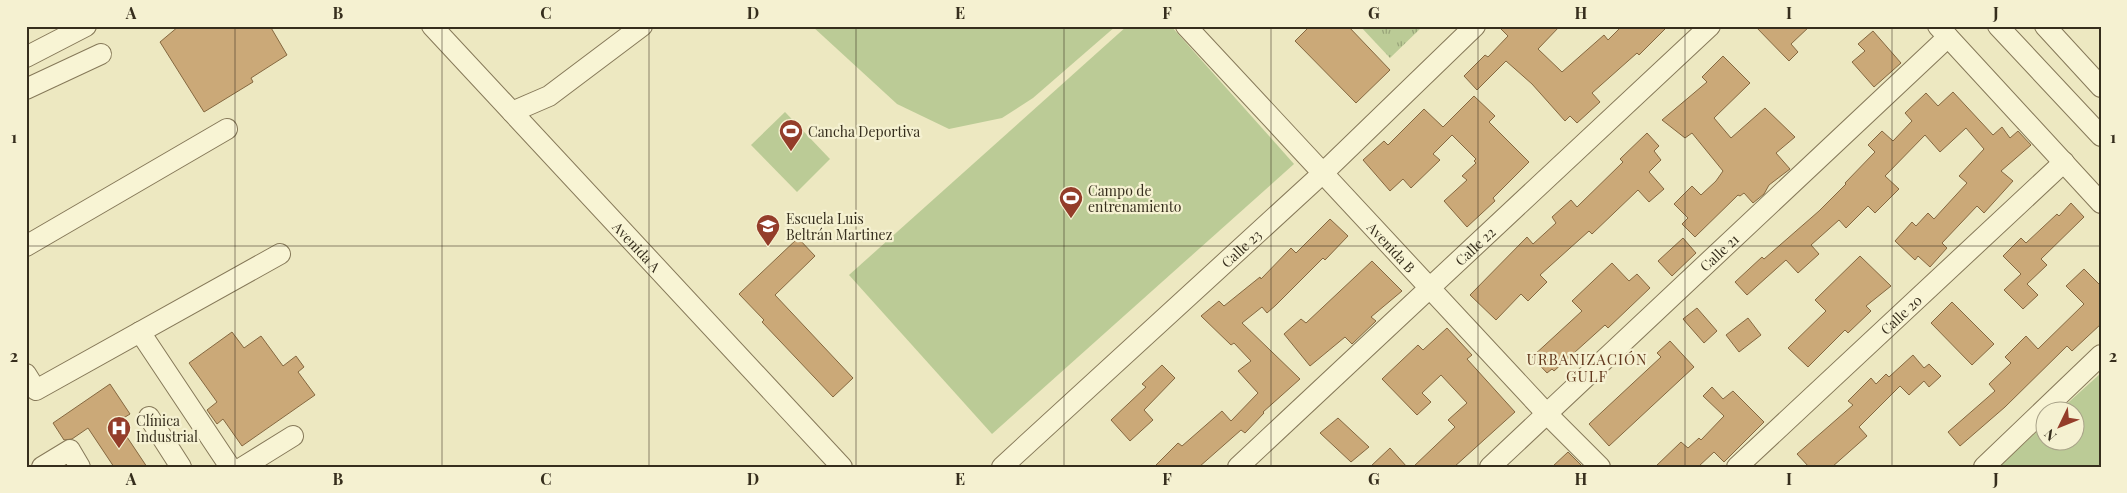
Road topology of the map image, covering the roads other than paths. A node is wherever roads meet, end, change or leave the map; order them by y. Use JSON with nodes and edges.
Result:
{"nodes":[{"id":1,"x":86,"y":26,"type":"edge"},
{"id":2,"x":432,"y":26,"type":"edge"},
{"id":3,"x":642,"y":26,"type":"edge"},
{"id":4,"x":1186,"y":26,"type":"edge"},
{"id":5,"x":1475,"y":26,"type":"edge"},
{"id":6,"x":1710,"y":26,"type":"edge"},
{"id":7,"x":1998,"y":26,"type":"edge"},
{"id":8,"x":2045,"y":26,"type":"edge"},
{"id":9,"x":1943,"y":32,"type":"edge"},
{"id":10,"x":101,"y":54,"type":"dead end"},
{"id":11,"x":26,"y":57,"type":"edge"},
{"id":12,"x":2101,"y":87,"type":"edge"},
{"id":13,"x":26,"y":89,"type":"edge"},
{"id":14,"x":512,"y":112,"type":"junction"},
{"id":15,"x":227,"y":129,"type":"dead end"},
{"id":16,"x":2101,"y":136,"type":"edge"},
{"id":17,"x":2064,"y":162,"type":"junction"},
{"id":18,"x":1324,"y":172,"type":"junction"},
{"id":19,"x":2101,"y":203,"type":"edge"},
{"id":20,"x":26,"y":246,"type":"edge"},
{"id":21,"x":280,"y":254,"type":"dead end"},
{"id":22,"x":1430,"y":288,"type":"junction"},
{"id":23,"x":140,"y":332,"type":"junction"},
{"id":24,"x":2101,"y":355,"type":"edge"},
{"id":25,"x":26,"y":374,"type":"edge"},
{"id":26,"x":1547,"y":414,"type":"junction"},
{"id":27,"x":149,"y":417,"type":"dead end"},
{"id":28,"x":293,"y":436,"type":"dead end"},
{"id":29,"x":42,"y":467,"type":"edge"},
{"id":30,"x":80,"y":467,"type":"edge"},
{"id":31,"x":181,"y":467,"type":"edge"},
{"id":32,"x":230,"y":467,"type":"edge"},
{"id":33,"x":242,"y":467,"type":"edge"},
{"id":34,"x":842,"y":467,"type":"edge"},
{"id":35,"x":1002,"y":467,"type":"edge"},
{"id":36,"x":1238,"y":467,"type":"edge"},
{"id":37,"x":1490,"y":467,"type":"edge"},
{"id":38,"x":1600,"y":467,"type":"edge"},
{"id":39,"x":1737,"y":467,"type":"edge"},
{"id":40,"x":1984,"y":467,"type":"edge"}],
"edges":[{"from":1,"to":11,"type":"street"},
{"from":2,"to":14,"type":"street","name":"Avenida A"},
{"from":3,"to":14,"type":"street"},
{"from":4,"to":18,"type":"street","name":"Avenida B"},
{"from":5,"to":18,"type":"street","name":"Calle 23"},
{"from":6,"to":22,"type":"street","name":"Calle 22"},
{"from":7,"to":16,"type":"street"},
{"from":8,"to":12,"type":"street"},
{"from":9,"to":17,"type":"street"},
{"from":9,"to":26,"type":"street","name":"Calle 21"},
{"from":10,"to":13,"type":"street"},
{"from":14,"to":34,"type":"street","name":"Avenida A"},
{"from":15,"to":20,"type":"street"},
{"from":17,"to":19,"type":"street"},
{"from":17,"to":39,"type":"street","name":"Calle 20"},
{"from":18,"to":22,"type":"street","name":"Avenida B"},
{"from":18,"to":35,"type":"street","name":"Calle 23"},
{"from":21,"to":23,"type":"street"},
{"from":22,"to":26,"type":"street","name":"Avenida B"},
{"from":22,"to":36,"type":"street","name":"Calle 22"},
{"from":23,"to":25,"type":"street"},
{"from":23,"to":32,"type":"street"},
{"from":24,"to":40,"type":"street"},
{"from":26,"to":37,"type":"street","name":"Calle 21"},
{"from":26,"to":38,"type":"street","name":"Avenida B"},
{"from":27,"to":31,"type":"street"},
{"from":28,"to":33,"type":"street"},
{"from":29,"to":30,"type":"street"}]}
